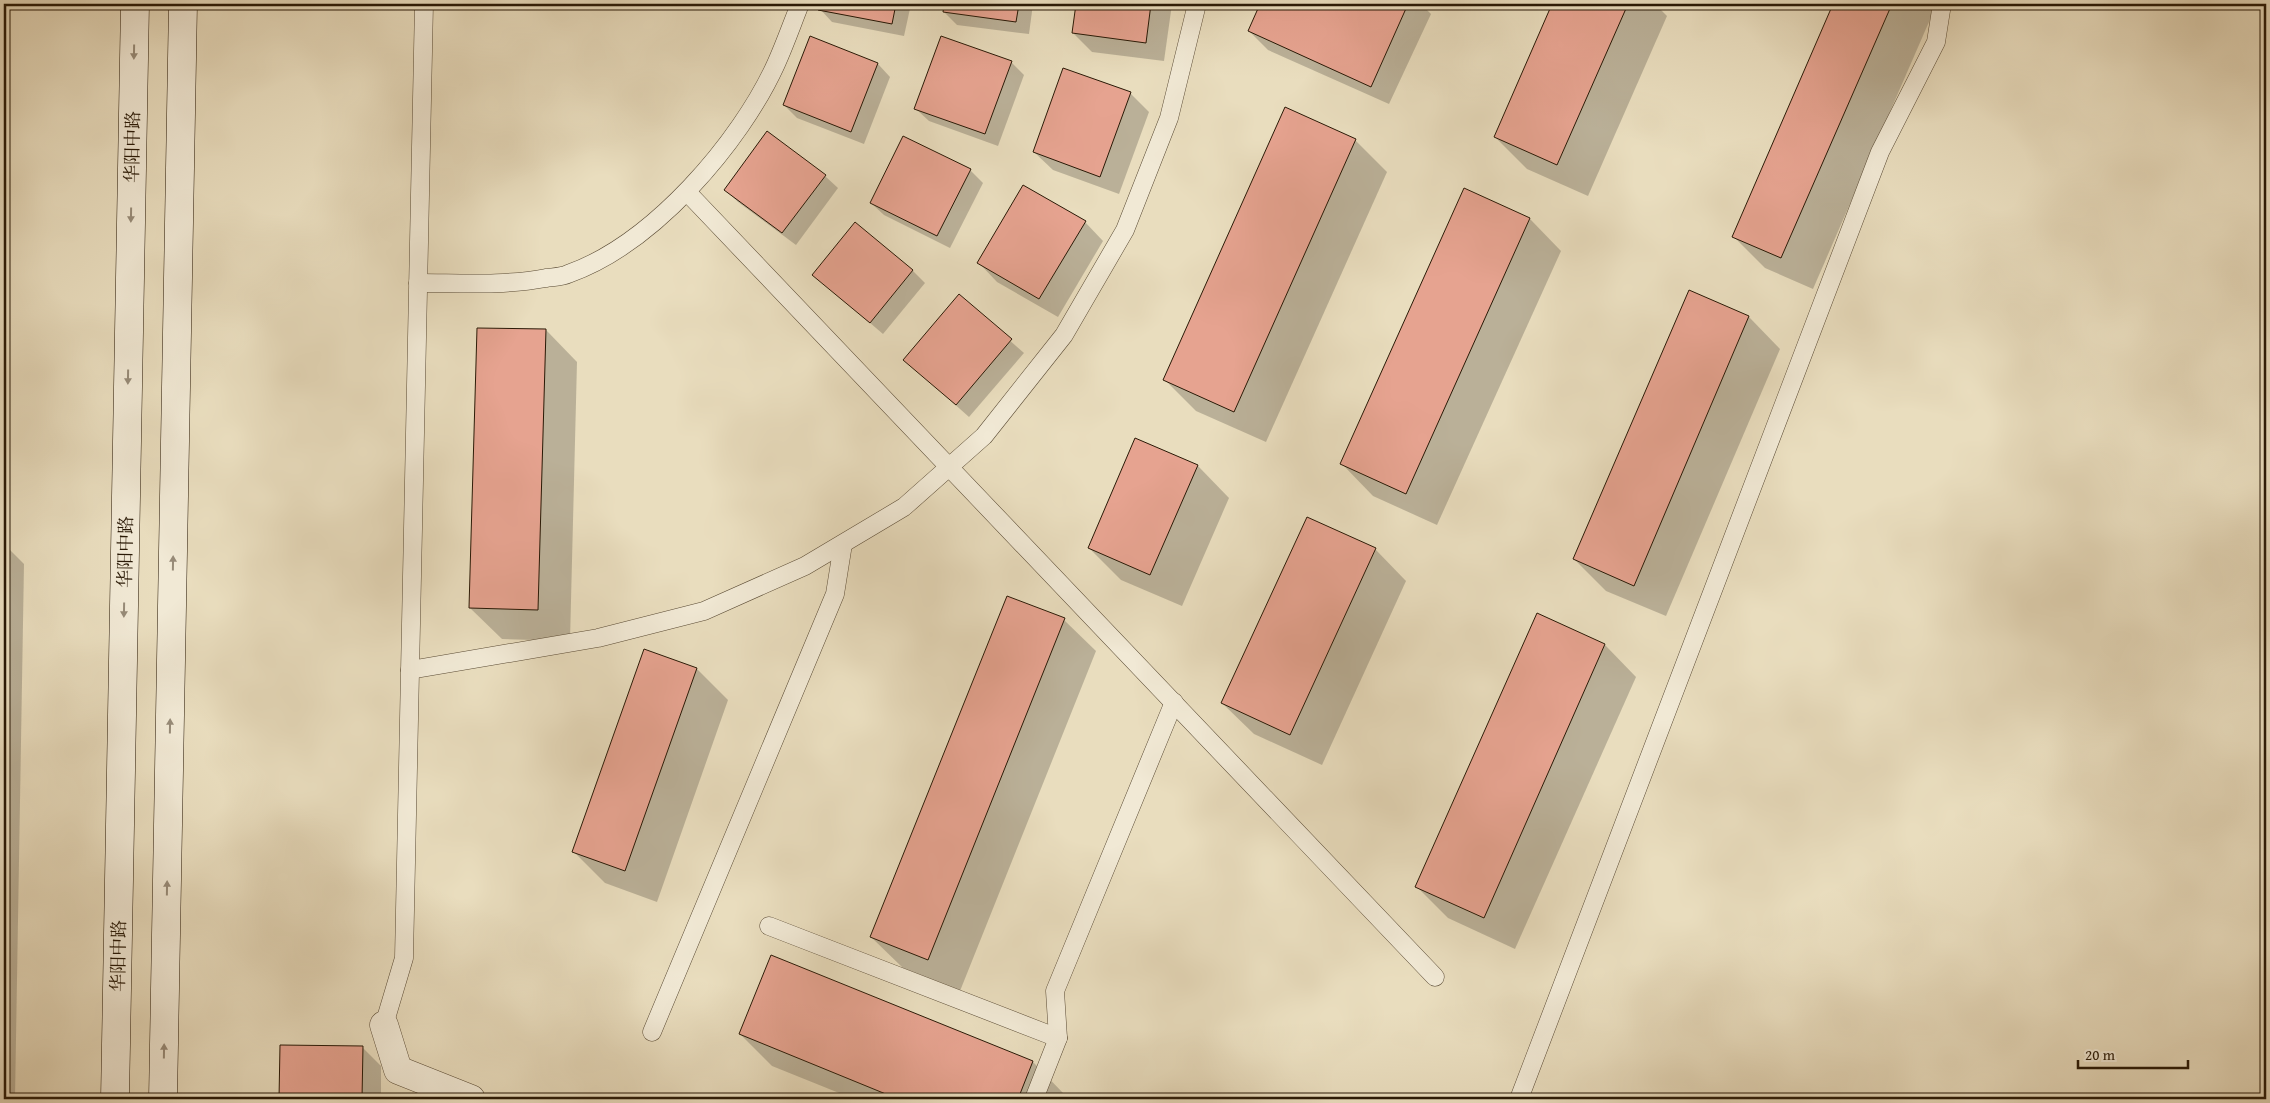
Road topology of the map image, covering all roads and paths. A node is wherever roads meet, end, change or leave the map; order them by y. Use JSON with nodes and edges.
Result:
{"nodes":[{"id":1,"x":135,"y":4,"type":"edge"},
{"id":2,"x":183,"y":4,"type":"edge"},
{"id":3,"x":424,"y":4,"type":"edge"},
{"id":4,"x":800,"y":4,"type":"edge"},
{"id":5,"x":1197,"y":4,"type":"edge"},
{"id":6,"x":1942,"y":4,"type":"edge"},
{"id":7,"x":688,"y":192,"type":"junction"},
{"id":8,"x":418,"y":283,"type":"junction"},
{"id":9,"x":949,"y":467,"type":"junction"},
{"id":10,"x":843,"y":544,"type":"junction"},
{"id":11,"x":410,"y":670,"type":"junction"},
{"id":12,"x":1174,"y":702,"type":"junction"},
{"id":13,"x":769,"y":926,"type":"dead end"},
{"id":14,"x":1435,"y":977,"type":"dead end"},
{"id":15,"x":384,"y":1025,"type":"joint"},
{"id":16,"x":652,"y":1032,"type":"dead end"},
{"id":17,"x":1058,"y":1038,"type":"junction"},
{"id":18,"x":115,"y":1099,"type":"edge"},
{"id":19,"x":163,"y":1099,"type":"edge"},
{"id":20,"x":471,"y":1099,"type":"edge"},
{"id":21,"x":1034,"y":1099,"type":"edge"},
{"id":22,"x":1519,"y":1099,"type":"edge"}],
"edges":[{"from":1,"to":18,"type":"main road","name":"华阳中路","one_way":true},
{"from":19,"to":2,"type":"main road","one_way":true},
{"from":3,"to":8,"type":"lane"},
{"from":4,"to":7,"type":"lane"},
{"from":5,"to":9,"type":"lane"},
{"from":6,"to":22,"type":"lane"},
{"from":7,"to":8,"type":"lane"},
{"from":7,"to":9,"type":"lane"},
{"from":8,"to":11,"type":"lane"},
{"from":9,"to":10,"type":"lane"},
{"from":9,"to":12,"type":"lane"},
{"from":10,"to":11,"type":"lane"},
{"from":10,"to":16,"type":"lane"},
{"from":11,"to":15,"type":"lane"},
{"from":12,"to":14,"type":"lane"},
{"from":12,"to":17,"type":"lane"},
{"from":13,"to":17,"type":"lane"},
{"from":15,"to":20,"type":"main road"},
{"from":17,"to":21,"type":"lane"}]}
